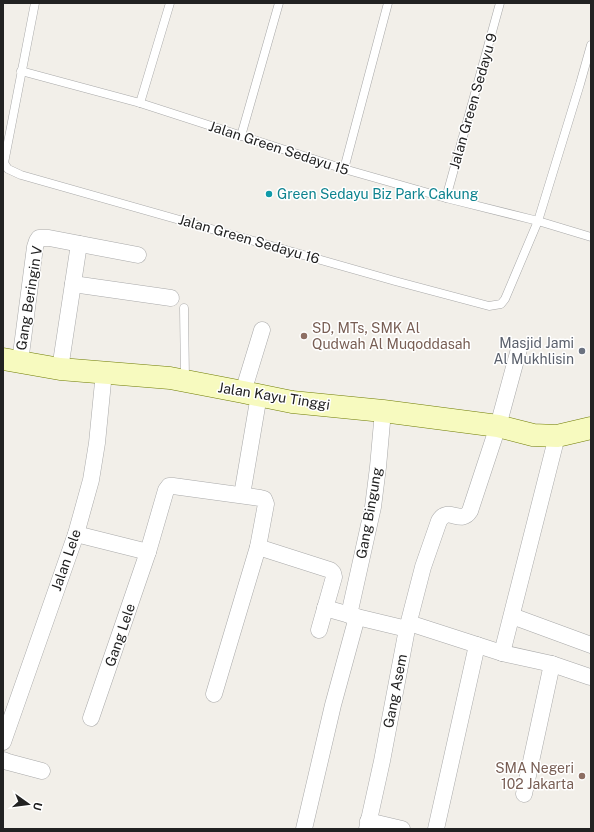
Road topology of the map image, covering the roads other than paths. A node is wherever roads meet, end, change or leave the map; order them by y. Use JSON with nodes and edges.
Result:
{"nodes":[{"id":1,"x":35,"y":3,"type":"edge"},
{"id":2,"x":170,"y":3,"type":"edge"},
{"id":3,"x":279,"y":3,"type":"edge"},
{"id":4,"x":388,"y":3,"type":"edge"},
{"id":5,"x":500,"y":3,"type":"edge"},
{"id":6,"x":591,"y":45,"type":"edge"},
{"id":7,"x":22,"y":71,"type":"junction"},
{"id":8,"x":140,"y":102,"type":"junction"},
{"id":9,"x":241,"y":136,"type":"junction"},
{"id":10,"x":344,"y":169,"type":"junction"},
{"id":11,"x":446,"y":198,"type":"junction"},
{"id":12,"x":538,"y":221,"type":"junction"},
{"id":13,"x":591,"y":237,"type":"edge"},
{"id":14,"x":79,"y":244,"type":"junction"},
{"id":15,"x":138,"y":254,"type":"dead end"},
{"id":16,"x":73,"y":284,"type":"junction"},
{"id":17,"x":171,"y":298,"type":"dead end"},
{"id":18,"x":184,"y":308,"type":"dead end"},
{"id":19,"x":262,"y":330,"type":"dead end"},
{"id":20,"x":519,"y":348,"type":"dead end"},
{"id":21,"x":11,"y":361,"type":"edge"},
{"id":22,"x":60,"y":369,"type":"junction"},
{"id":23,"x":104,"y":372,"type":"junction"},
{"id":24,"x":185,"y":381,"type":"junction"},
{"id":25,"x":251,"y":394,"type":"junction"},
{"id":26,"x":383,"y":411,"type":"junction"},
{"id":27,"x":498,"y":426,"type":"junction"},
{"id":28,"x":591,"y":428,"type":"edge"},
{"id":29,"x":557,"y":436,"type":"junction"},
{"id":30,"x":242,"y":495,"type":"junction"},
{"id":31,"x":76,"y":534,"type":"junction"},
{"id":32,"x":258,"y":547,"type":"junction"},
{"id":33,"x":148,"y":552,"type":"junction"},
{"id":34,"x":325,"y":608,"type":"junction"},
{"id":35,"x":353,"y":616,"type":"junction"},
{"id":36,"x":512,"y":616,"type":"junction"},
{"id":37,"x":408,"y":626,"type":"junction"},
{"id":38,"x":319,"y":630,"type":"dead end"},
{"id":39,"x":591,"y":645,"type":"edge"},
{"id":40,"x":478,"y":646,"type":"junction"},
{"id":41,"x":502,"y":653,"type":"junction"},
{"id":42,"x":552,"y":664,"type":"junction"},
{"id":43,"x":591,"y":677,"type":"edge"},
{"id":44,"x":214,"y":694,"type":"dead end"},
{"id":45,"x":91,"y":718,"type":"dead end"},
{"id":46,"x":3,"y":742,"type":"edge"},
{"id":47,"x":3,"y":760,"type":"edge"},
{"id":48,"x":42,"y":771,"type":"dead end"},
{"id":49,"x":524,"y":794,"type":"dead end"},
{"id":50,"x":368,"y":825,"type":"edge"},
{"id":51,"x":304,"y":829,"type":"edge"},
{"id":52,"x":402,"y":829,"type":"edge"},
{"id":53,"x":436,"y":829,"type":"edge"}],
"edges":[{"from":1,"to":7,"type":"lane"},
{"from":2,"to":8,"type":"lane"},
{"from":3,"to":9,"type":"lane"},
{"from":4,"to":10,"type":"lane"},
{"from":5,"to":11,"type":"lane","name":"Jalan Green Sedayu 9"},
{"from":6,"to":12,"type":"lane"},
{"from":7,"to":8,"type":"lane","name":"Jalan Green Sedayu 15"},
{"from":7,"to":12,"type":"lane","name":"Jalan Green Sedayu 16"},
{"from":8,"to":9,"type":"lane","name":"Jalan Green Sedayu 15"},
{"from":9,"to":10,"type":"lane","name":"Jalan Green Sedayu 15"},
{"from":10,"to":11,"type":"lane","name":"Jalan Green Sedayu 15"},
{"from":11,"to":12,"type":"lane","name":"Jalan Green Sedayu 15"},
{"from":12,"to":13,"type":"lane","name":"Jalan Green Sedayu 15"},
{"from":14,"to":15,"type":"street","name":"Gang Beringin V"},
{"from":14,"to":16,"type":"street"},
{"from":14,"to":21,"type":"street","name":"Gang Beringin V"},
{"from":16,"to":17,"type":"street"},
{"from":16,"to":22,"type":"street"},
{"from":18,"to":24,"type":"lane"},
{"from":19,"to":25,"type":"street"},
{"from":20,"to":27,"type":"street"},
{"from":21,"to":22,"type":"street","name":"Jalan Kayu Tinggi"},
{"from":22,"to":23,"type":"street","name":"Jalan Kayu Tinggi"},
{"from":23,"to":24,"type":"street","name":"Jalan Kayu Tinggi"},
{"from":23,"to":31,"type":"street","name":"Jalan Lele"},
{"from":24,"to":25,"type":"street","name":"Jalan Kayu Tinggi"},
{"from":25,"to":26,"type":"street","name":"Jalan Kayu Tinggi"},
{"from":25,"to":30,"type":"street"},
{"from":26,"to":27,"type":"street","name":"Jalan Kayu Tinggi"},
{"from":26,"to":35,"type":"street","name":"Gang Bingung"},
{"from":27,"to":29,"type":"street","name":"Jalan Kayu Tinggi"},
{"from":27,"to":37,"type":"street","name":"Gang Asem"},
{"from":28,"to":29,"type":"street","name":"Jalan Kayu Tinggi"},
{"from":29,"to":36,"type":"street"},
{"from":30,"to":32,"type":"street"},
{"from":30,"to":33,"type":"street","name":"Gang Lele"},
{"from":31,"to":33,"type":"street"},
{"from":31,"to":46,"type":"street","name":"Jalan Lele"},
{"from":32,"to":34,"type":"street"},
{"from":32,"to":44,"type":"street"},
{"from":33,"to":45,"type":"street","name":"Gang Lele"},
{"from":34,"to":35,"type":"street"},
{"from":34,"to":38,"type":"street"},
{"from":35,"to":37,"type":"street"},
{"from":35,"to":51,"type":"street","name":"Gang Bingung"},
{"from":36,"to":39,"type":"street"},
{"from":36,"to":41,"type":"street"},
{"from":37,"to":40,"type":"street"},
{"from":37,"to":50,"type":"street","name":"Gang Asem"},
{"from":40,"to":41,"type":"street"},
{"from":40,"to":53,"type":"street"},
{"from":41,"to":42,"type":"street"},
{"from":42,"to":43,"type":"street"},
{"from":42,"to":49,"type":"street"},
{"from":47,"to":48,"type":"street"},
{"from":50,"to":52,"type":"street"}]}
